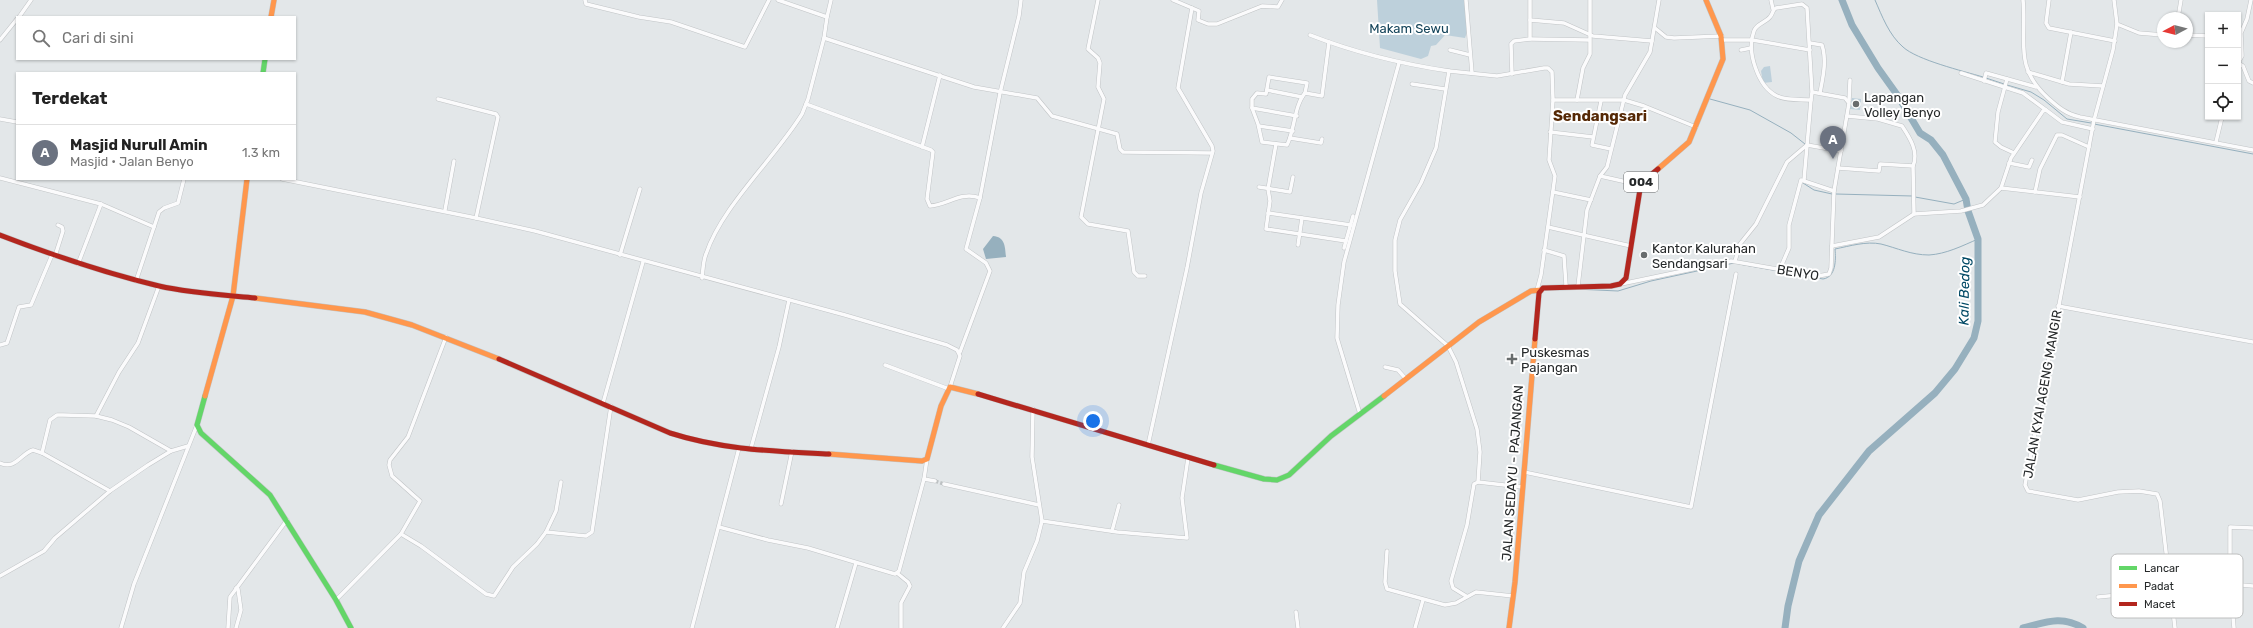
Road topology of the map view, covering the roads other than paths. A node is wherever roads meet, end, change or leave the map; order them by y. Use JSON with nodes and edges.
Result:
{"nodes":[{"id":1,"x":31,"y":0,"type":"edge"},
{"id":2,"x":274,"y":0,"type":"edge"},
{"id":3,"x":585,"y":0,"type":"edge"},
{"id":4,"x":769,"y":0,"type":"edge"},
{"id":5,"x":778,"y":0,"type":"edge"},
{"id":6,"x":831,"y":0,"type":"edge"},
{"id":7,"x":1021,"y":0,"type":"edge"},
{"id":8,"x":1098,"y":0,"type":"edge"},
{"id":9,"x":1173,"y":0,"type":"edge"},
{"id":10,"x":1282,"y":0,"type":"edge"},
{"id":11,"x":1466,"y":0,"type":"edge"},
{"id":12,"x":1530,"y":0,"type":"edge"},
{"id":13,"x":1590,"y":0,"type":"edge"},
{"id":14,"x":1659,"y":0,"type":"edge"},
{"id":15,"x":1706,"y":0,"type":"edge"},
{"id":16,"x":1771,"y":0,"type":"edge"},
{"id":17,"x":2023,"y":0,"type":"edge"},
{"id":18,"x":2049,"y":0,"type":"edge"},
{"id":19,"x":2114,"y":0,"type":"edge"},
{"id":20,"x":2181,"y":0,"type":"edge"},
{"id":21,"x":2251,"y":0,"type":"edge"},
{"id":22,"x":1192,"y":8,"type":"junction"},
{"id":23,"x":1773,"y":9,"type":"junction"},
{"id":24,"x":2179,"y":12,"type":"edge"},
{"id":25,"x":19,"y":16,"type":"edge"},
{"id":26,"x":271,"y":16,"type":"edge"},
{"id":27,"x":827,"y":17,"type":"junction"},
{"id":28,"x":16,"y":20,"type":"edge"},
{"id":29,"x":1530,"y":20,"type":"junction"},
{"id":30,"x":2117,"y":24,"type":"junction"},
{"id":31,"x":1655,"y":28,"type":"junction"},
{"id":32,"x":2071,"y":32,"type":"junction"},
{"id":33,"x":2157,"y":34,"type":"edge"},
{"id":34,"x":1310,"y":35,"type":"dead end"},
{"id":35,"x":1589,"y":35,"type":"junction"},
{"id":36,"x":2193,"y":35,"type":"edge"},
{"id":37,"x":2205,"y":36,"type":"edge"},
{"id":38,"x":824,"y":38,"type":"junction"},
{"id":39,"x":1722,"y":38,"type":"junction"},
{"id":40,"x":1530,"y":39,"type":"junction"},
{"id":41,"x":0,"y":40,"type":"edge"},
{"id":42,"x":1589,"y":40,"type":"junction"},
{"id":43,"x":1752,"y":40,"type":"junction"},
{"id":44,"x":1652,"y":41,"type":"junction"},
{"id":45,"x":2115,"y":41,"type":"junction"},
{"id":46,"x":1329,"y":42,"type":"junction"},
{"id":47,"x":1810,"y":43,"type":"junction"},
{"id":48,"x":1751,"y":48,"type":"junction"},
{"id":49,"x":1450,"y":50,"type":"dead end"},
{"id":50,"x":1741,"y":50,"type":"dead end"},
{"id":51,"x":1810,"y":50,"type":"junction"},
{"id":52,"x":1470,"y":55,"type":"junction"},
{"id":53,"x":2241,"y":58,"type":"edge"},
{"id":54,"x":265,"y":60,"type":"edge"},
{"id":55,"x":1399,"y":63,"type":"junction"},
{"id":56,"x":2241,"y":65,"type":"edge"},
{"id":57,"x":1450,"y":71,"type":"junction"},
{"id":58,"x":263,"y":72,"type":"edge"},
{"id":59,"x":2028,"y":72,"type":"junction"},
{"id":60,"x":1472,"y":73,"type":"junction"},
{"id":61,"x":940,"y":74,"type":"junction"},
{"id":62,"x":1512,"y":74,"type":"junction"},
{"id":63,"x":1961,"y":74,"type":"dead end"},
{"id":64,"x":1850,"y":80,"type":"dead end"},
{"id":65,"x":1984,"y":80,"type":"junction"},
{"id":66,"x":2062,"y":82,"type":"junction"},
{"id":67,"x":2253,"y":83,"type":"edge"},
{"id":68,"x":1412,"y":84,"type":"dead end"},
{"id":69,"x":2006,"y":84,"type":"junction"},
{"id":70,"x":2103,"y":86,"type":"junction"},
{"id":71,"x":2036,"y":87,"type":"junction"},
{"id":72,"x":1445,"y":89,"type":"junction"},
{"id":73,"x":1267,"y":90,"type":"junction"},
{"id":74,"x":1306,"y":92,"type":"junction"},
{"id":75,"x":1812,"y":92,"type":"junction"},
{"id":76,"x":1000,"y":93,"type":"junction"},
{"id":77,"x":1820,"y":93,"type":"junction"},
{"id":78,"x":1302,"y":98,"type":"junction"},
{"id":79,"x":2041,"y":98,"type":"junction"},
{"id":80,"x":438,"y":99,"type":"dead end"},
{"id":81,"x":1553,"y":100,"type":"junction"},
{"id":82,"x":1577,"y":100,"type":"junction"},
{"id":83,"x":1624,"y":100,"type":"junction"},
{"id":84,"x":1811,"y":100,"type":"junction"},
{"id":85,"x":1601,"y":101,"type":"junction"},
{"id":86,"x":1849,"y":103,"type":"junction"},
{"id":87,"x":806,"y":104,"type":"junction"},
{"id":88,"x":1252,"y":108,"type":"junction"},
{"id":89,"x":2046,"y":110,"type":"junction"},
{"id":90,"x":1297,"y":116,"type":"junction"},
{"id":91,"x":1847,"y":116,"type":"junction"},
{"id":92,"x":0,"y":119,"type":"edge"},
{"id":93,"x":2095,"y":119,"type":"junction"},
{"id":94,"x":2221,"y":120,"type":"edge"},
{"id":95,"x":16,"y":122,"type":"edge"},
{"id":96,"x":1259,"y":126,"type":"junction"},
{"id":97,"x":1696,"y":127,"type":"junction"},
{"id":98,"x":2093,"y":127,"type":"junction"},
{"id":99,"x":1099,"y":129,"type":"junction"},
{"id":100,"x":1293,"y":131,"type":"junction"},
{"id":101,"x":1550,"y":132,"type":"junction"},
{"id":102,"x":1593,"y":137,"type":"junction"},
{"id":103,"x":1290,"y":138,"type":"junction"},
{"id":104,"x":1322,"y":139,"type":"dead end"},
{"id":105,"x":2216,"y":142,"type":"junction"},
{"id":106,"x":1276,"y":144,"type":"junction"},
{"id":107,"x":1807,"y":145,"type":"junction"},
{"id":108,"x":2089,"y":146,"type":"junction"},
{"id":109,"x":922,"y":147,"type":"junction"},
{"id":110,"x":1611,"y":149,"type":"junction"},
{"id":111,"x":2253,"y":150,"type":"edge"},
{"id":112,"x":1841,"y":151,"type":"junction"},
{"id":113,"x":1212,"y":153,"type":"junction"},
{"id":114,"x":2014,"y":153,"type":"junction"},
{"id":115,"x":2032,"y":160,"type":"dead end"},
{"id":116,"x":454,"y":161,"type":"dead end"},
{"id":117,"x":2009,"y":163,"type":"junction"},
{"id":118,"x":1913,"y":166,"type":"junction"},
{"id":119,"x":1838,"y":168,"type":"junction"},
{"id":120,"x":1600,"y":176,"type":"junction"},
{"id":121,"x":1292,"y":177,"type":"dead end"},
{"id":122,"x":0,"y":178,"type":"edge"},
{"id":123,"x":184,"y":180,"type":"edge"},
{"id":124,"x":247,"y":180,"type":"edge"},
{"id":125,"x":287,"y":180,"type":"edge"},
{"id":126,"x":1803,"y":180,"type":"junction"},
{"id":127,"x":1640,"y":185,"type":"junction"},
{"id":128,"x":1259,"y":187,"type":"dead end"},
{"id":129,"x":2001,"y":188,"type":"junction"},
{"id":130,"x":640,"y":189,"type":"dead end"},
{"id":131,"x":1268,"y":189,"type":"junction"},
{"id":132,"x":1553,"y":192,"type":"junction"},
{"id":133,"x":2035,"y":192,"type":"junction"},
{"id":134,"x":1834,"y":194,"type":"junction"},
{"id":135,"x":2080,"y":197,"type":"junction"},
{"id":136,"x":980,"y":198,"type":"junction"},
{"id":137,"x":1591,"y":200,"type":"junction"},
{"id":138,"x":101,"y":204,"type":"junction"},
{"id":139,"x":445,"y":210,"type":"junction"},
{"id":140,"x":1268,"y":213,"type":"junction"},
{"id":141,"x":1914,"y":214,"type":"junction"},
{"id":142,"x":1353,"y":216,"type":"dead end"},
{"id":143,"x":476,"y":218,"type":"junction"},
{"id":144,"x":1302,"y":218,"type":"junction"},
{"id":145,"x":58,"y":225,"type":"dead end"},
{"id":146,"x":1351,"y":225,"type":"junction"},
{"id":147,"x":154,"y":227,"type":"junction"},
{"id":148,"x":1548,"y":227,"type":"junction"},
{"id":149,"x":1299,"y":234,"type":"junction"},
{"id":150,"x":1585,"y":234,"type":"junction"},
{"id":151,"x":0,"y":236,"type":"edge"},
{"id":152,"x":1346,"y":241,"type":"junction"},
{"id":153,"x":1298,"y":245,"type":"dead end"},
{"id":154,"x":1631,"y":246,"type":"junction"},
{"id":155,"x":1832,"y":246,"type":"junction"},
{"id":156,"x":1344,"y":248,"type":"dead end"},
{"id":157,"x":1544,"y":250,"type":"junction"},
{"id":158,"x":620,"y":255,"type":"junction"},
{"id":159,"x":53,"y":256,"type":"junction"},
{"id":160,"x":1735,"y":261,"type":"junction"},
{"id":161,"x":643,"y":262,"type":"junction"},
{"id":162,"x":78,"y":264,"type":"junction"},
{"id":163,"x":1780,"y":269,"type":"junction"},
{"id":164,"x":1736,"y":274,"type":"dead end"},
{"id":165,"x":1145,"y":276,"type":"dead end"},
{"id":166,"x":702,"y":278,"type":"junction"},
{"id":167,"x":136,"y":281,"type":"junction"},
{"id":168,"x":1620,"y":284,"type":"junction"},
{"id":169,"x":1566,"y":285,"type":"junction"},
{"id":170,"x":159,"y":286,"type":"junction"},
{"id":171,"x":1578,"y":286,"type":"junction"},
{"id":172,"x":1539,"y":290,"type":"junction"},
{"id":173,"x":233,"y":296,"type":"junction"},
{"id":174,"x":789,"y":300,"type":"junction"},
{"id":175,"x":2058,"y":306,"type":"junction"},
{"id":176,"x":446,"y":338,"type":"junction"},
{"id":177,"x":2253,"y":342,"type":"edge"},
{"id":178,"x":0,"y":345,"type":"edge"},
{"id":179,"x":1448,"y":346,"type":"junction"},
{"id":180,"x":960,"y":352,"type":"junction"},
{"id":181,"x":885,"y":365,"type":"dead end"},
{"id":182,"x":1385,"y":366,"type":"dead end"},
{"id":183,"x":1406,"y":379,"type":"junction"},
{"id":184,"x":950,"y":388,"type":"junction"},
{"id":185,"x":604,"y":403,"type":"junction"},
{"id":186,"x":611,"y":406,"type":"junction"},
{"id":187,"x":1033,"y":409,"type":"junction"},
{"id":188,"x":1360,"y":414,"type":"junction"},
{"id":189,"x":96,"y":416,"type":"junction"},
{"id":190,"x":197,"y":425,"type":"junction"},
{"id":191,"x":1148,"y":445,"type":"junction"},
{"id":192,"x":188,"y":446,"type":"junction"},
{"id":193,"x":739,"y":448,"type":"junction"},
{"id":194,"x":751,"y":448,"type":"junction"},
{"id":195,"x":171,"y":451,"type":"junction"},
{"id":196,"x":792,"y":451,"type":"junction"},
{"id":197,"x":42,"y":453,"type":"junction"},
{"id":198,"x":1188,"y":458,"type":"junction"},
{"id":199,"x":927,"y":459,"type":"junction"},
{"id":200,"x":0,"y":463,"type":"edge"},
{"id":201,"x":1524,"y":472,"type":"junction"},
{"id":202,"x":924,"y":479,"type":"junction"},
{"id":203,"x":935,"y":481,"type":"tunnel mouth"},
{"id":204,"x":562,"y":482,"type":"dead end"},
{"id":205,"x":1478,"y":482,"type":"junction"},
{"id":206,"x":944,"y":484,"type":"tunnel mouth"},
{"id":207,"x":1522,"y":487,"type":"junction"},
{"id":208,"x":110,"y":492,"type":"junction"},
{"id":209,"x":781,"y":504,"type":"dead end"},
{"id":210,"x":1039,"y":505,"type":"junction"},
{"id":211,"x":1119,"y":505,"type":"dead end"},
{"id":212,"x":287,"y":520,"type":"junction"},
{"id":213,"x":1042,"y":521,"type":"junction"},
{"id":214,"x":719,"y":527,"type":"junction"},
{"id":215,"x":2253,"y":528,"type":"edge"},
{"id":216,"x":1112,"y":531,"type":"junction"},
{"id":217,"x":546,"y":532,"type":"junction"},
{"id":218,"x":401,"y":534,"type":"junction"},
{"id":219,"x":1387,"y":551,"type":"dead end"},
{"id":220,"x":2166,"y":554,"type":"edge"},
{"id":221,"x":2230,"y":554,"type":"edge"},
{"id":222,"x":856,"y":563,"type":"junction"},
{"id":223,"x":897,"y":573,"type":"junction"},
{"id":224,"x":0,"y":576,"type":"edge"},
{"id":225,"x":2243,"y":585,"type":"edge"},
{"id":226,"x":2253,"y":586,"type":"edge"},
{"id":227,"x":236,"y":588,"type":"junction"},
{"id":228,"x":1466,"y":596,"type":"junction"},
{"id":229,"x":1513,"y":596,"type":"junction"},
{"id":230,"x":2111,"y":596,"type":"edge"},
{"id":231,"x":2098,"y":597,"type":"dead end"},
{"id":232,"x":336,"y":600,"type":"junction"},
{"id":233,"x":1423,"y":600,"type":"junction"},
{"id":234,"x":1296,"y":612,"type":"dead end"},
{"id":235,"x":2173,"y":618,"type":"edge"},
{"id":236,"x":2233,"y":618,"type":"edge"},
{"id":237,"x":350,"y":625,"type":"edge"},
{"id":238,"x":121,"y":628,"type":"edge"},
{"id":239,"x":228,"y":628,"type":"edge"},
{"id":240,"x":236,"y":628,"type":"edge"},
{"id":241,"x":344,"y":628,"type":"edge"},
{"id":242,"x":692,"y":628,"type":"edge"},
{"id":243,"x":838,"y":628,"type":"edge"},
{"id":244,"x":901,"y":628,"type":"edge"},
{"id":245,"x":1003,"y":628,"type":"edge"},
{"id":246,"x":1298,"y":628,"type":"edge"},
{"id":247,"x":1415,"y":628,"type":"edge"},
{"id":248,"x":1509,"y":628,"type":"edge"},
{"id":249,"x":2174,"y":628,"type":"edge"},
{"id":250,"x":2234,"y":628,"type":"edge"}],
"edges":[{"from":1,"to":25,"type":"street"},
{"from":2,"to":26,"type":"street"},
{"from":3,"to":4,"type":"street"},
{"from":5,"to":27,"type":"street"},
{"from":6,"to":27,"type":"street"},
{"from":7,"to":76,"type":"street"},
{"from":8,"to":99,"type":"street"},
{"from":9,"to":22,"type":"street"},
{"from":10,"to":22,"type":"street"},
{"from":11,"to":52,"type":"street"},
{"from":12,"to":29,"type":"street"},
{"from":13,"to":35,"type":"street"},
{"from":14,"to":31,"type":"street"},
{"from":15,"to":39,"type":"street","number":"004"},
{"from":16,"to":23,"type":"street"},
{"from":17,"to":59,"type":"street"},
{"from":18,"to":32,"type":"street"},
{"from":19,"to":30,"type":"street","name":"JALAN KYAI AGENG MANGIR"},
{"from":20,"to":24,"type":"street"},
{"from":21,"to":53,"type":"street"},
{"from":22,"to":113,"type":"street"},
{"from":23,"to":43,"type":"street"},
{"from":23,"to":47,"type":"street"},
{"from":27,"to":38,"type":"street"},
{"from":28,"to":41,"type":"street"},
{"from":29,"to":35,"type":"street"},
{"from":29,"to":40,"type":"street"},
{"from":30,"to":33,"type":"street"},
{"from":30,"to":45,"type":"street","name":"JALAN KYAI AGENG MANGIR"},
{"from":31,"to":39,"type":"street"},
{"from":31,"to":44,"type":"street"},
{"from":32,"to":45,"type":"street"},
{"from":32,"to":66,"type":"street"},
{"from":34,"to":46,"type":"street"},
{"from":35,"to":42,"type":"street"},
{"from":35,"to":44,"type":"street"},
{"from":36,"to":37,"type":"street"},
{"from":38,"to":61,"type":"street"},
{"from":38,"to":87,"type":"street"},
{"from":39,"to":43,"type":"street"},
{"from":39,"to":97,"type":"street","number":"004"},
{"from":40,"to":42,"type":"street"},
{"from":40,"to":62,"type":"street"},
{"from":42,"to":82,"type":"street"},
{"from":43,"to":48,"type":"street"},
{"from":43,"to":51,"type":"street"},
{"from":44,"to":83,"type":"street"},
{"from":45,"to":70,"type":"street","name":"JALAN KYAI AGENG MANGIR"},
{"from":46,"to":55,"type":"street"},
{"from":46,"to":74,"type":"street"},
{"from":47,"to":51,"type":"street"},
{"from":47,"to":77,"type":"street"},
{"from":48,"to":50,"type":"street"},
{"from":48,"to":84,"type":"street"},
{"from":49,"to":52,"type":"street"},
{"from":51,"to":75,"type":"street"},
{"from":52,"to":60,"type":"street"},
{"from":54,"to":58,"type":"street"},
{"from":55,"to":57,"type":"street"},
{"from":55,"to":188,"type":"street"},
{"from":56,"to":67,"type":"street"},
{"from":57,"to":60,"type":"street"},
{"from":57,"to":72,"type":"street"},
{"from":59,"to":66,"type":"street"},
{"from":59,"to":71,"type":"street"},
{"from":60,"to":62,"type":"street"},
{"from":61,"to":76,"type":"street"},
{"from":61,"to":109,"type":"street"},
{"from":62,"to":81,"type":"street"},
{"from":63,"to":65,"type":"street"},
{"from":64,"to":86,"type":"street","name":"BENYO"},
{"from":65,"to":69,"type":"street"},
{"from":65,"to":69,"type":"street"},
{"from":66,"to":70,"type":"street"},
{"from":68,"to":72,"type":"street"},
{"from":69,"to":71,"type":"street"},
{"from":69,"to":79,"type":"street"},
{"from":69,"to":114,"type":"street"},
{"from":70,"to":93,"type":"street","name":"JALAN KYAI AGENG MANGIR"},
{"from":71,"to":79,"type":"street"},
{"from":72,"to":179,"type":"street"},
{"from":73,"to":74,"type":"street"},
{"from":73,"to":78,"type":"street"},
{"from":73,"to":88,"type":"street"},
{"from":74,"to":78,"type":"street"},
{"from":75,"to":77,"type":"street"},
{"from":75,"to":84,"type":"street"},
{"from":76,"to":99,"type":"street"},
{"from":76,"to":136,"type":"street"},
{"from":77,"to":86,"type":"street"},
{"from":78,"to":90,"type":"street"},
{"from":79,"to":89,"type":"street"},
{"from":79,"to":93,"type":"street"},
{"from":80,"to":143,"type":"street"},
{"from":81,"to":82,"type":"street"},
{"from":81,"to":101,"type":"street"},
{"from":82,"to":85,"type":"street"},
{"from":83,"to":85,"type":"street"},
{"from":83,"to":97,"type":"street"},
{"from":83,"to":110,"type":"street"},
{"from":84,"to":107,"type":"street"},
{"from":85,"to":102,"type":"street"},
{"from":86,"to":91,"type":"street","name":"BENYO"},
{"from":87,"to":109,"type":"street"},
{"from":87,"to":166,"type":"street"},
{"from":88,"to":90,"type":"street"},
{"from":88,"to":96,"type":"street"},
{"from":89,"to":98,"type":"street"},
{"from":89,"to":114,"type":"street"},
{"from":90,"to":100,"type":"street"},
{"from":91,"to":112,"type":"street","name":"BENYO"},
{"from":91,"to":118,"type":"street"},
{"from":92,"to":95,"type":"street"},
{"from":93,"to":98,"type":"street","name":"JALAN KYAI AGENG MANGIR"},
{"from":93,"to":105,"type":"street"},
{"from":94,"to":105,"type":"street"},
{"from":96,"to":100,"type":"street"},
{"from":96,"to":106,"type":"street"},
{"from":97,"to":127,"type":"street","number":"004"},
{"from":98,"to":108,"type":"street","name":"JALAN KYAI AGENG MANGIR"},
{"from":99,"to":113,"type":"street"},
{"from":99,"to":165,"type":"street"},
{"from":100,"to":103,"type":"street"},
{"from":101,"to":102,"type":"street"},
{"from":101,"to":132,"type":"street"},
{"from":102,"to":110,"type":"street"},
{"from":103,"to":104,"type":"street"},
{"from":103,"to":106,"type":"street"},
{"from":105,"to":111,"type":"street"},
{"from":106,"to":131,"type":"street"},
{"from":107,"to":112,"type":"street"},
{"from":107,"to":126,"type":"street"},
{"from":107,"to":160,"type":"street"},
{"from":108,"to":133,"type":"street"},
{"from":108,"to":135,"type":"street","name":"JALAN KYAI AGENG MANGIR"},
{"from":109,"to":136,"type":"street"},
{"from":110,"to":120,"type":"street"},
{"from":112,"to":119,"type":"street","name":"BENYO"},
{"from":113,"to":191,"type":"street"},
{"from":114,"to":117,"type":"street"},
{"from":115,"to":117,"type":"street"},
{"from":116,"to":139,"type":"street"},
{"from":117,"to":129,"type":"street"},
{"from":118,"to":119,"type":"street"},
{"from":118,"to":141,"type":"street"},
{"from":119,"to":134,"type":"street","name":"BENYO"},
{"from":120,"to":127,"type":"street"},
{"from":120,"to":137,"type":"street"},
{"from":121,"to":131,"type":"street"},
{"from":122,"to":138,"type":"street"},
{"from":123,"to":147,"type":"street"},
{"from":124,"to":173,"type":"street"},
{"from":125,"to":139,"type":"street"},
{"from":126,"to":134,"type":"street"},
{"from":126,"to":163,"type":"street"},
{"from":127,"to":154,"type":"street","number":"004"},
{"from":128,"to":131,"type":"street"},
{"from":129,"to":133,"type":"street"},
{"from":129,"to":141,"type":"street"},
{"from":130,"to":158,"type":"street"},
{"from":131,"to":140,"type":"street"},
{"from":132,"to":137,"type":"street"},
{"from":132,"to":148,"type":"street"},
{"from":133,"to":135,"type":"street"},
{"from":134,"to":155,"type":"street","name":"BENYO"},
{"from":135,"to":175,"type":"street","name":"JALAN KYAI AGENG MANGIR"},
{"from":136,"to":180,"type":"street"},
{"from":137,"to":150,"type":"street"},
{"from":138,"to":147,"type":"street"},
{"from":138,"to":162,"type":"street"},
{"from":139,"to":143,"type":"street"},
{"from":140,"to":144,"type":"street"},
{"from":140,"to":149,"type":"street"},
{"from":141,"to":155,"type":"street"},
{"from":142,"to":146,"type":"street"},
{"from":143,"to":158,"type":"street"},
{"from":144,"to":146,"type":"street"},
{"from":144,"to":149,"type":"street"},
{"from":145,"to":159,"type":"street"},
{"from":146,"to":152,"type":"street"},
{"from":147,"to":167,"type":"street"},
{"from":148,"to":150,"type":"street"},
{"from":148,"to":157,"type":"street"},
{"from":149,"to":152,"type":"street"},
{"from":149,"to":153,"type":"street"},
{"from":150,"to":154,"type":"street"},
{"from":150,"to":171,"type":"street"},
{"from":151,"to":159,"type":"street"},
{"from":152,"to":156,"type":"street"},
{"from":154,"to":168,"type":"street","number":"004"},
{"from":155,"to":163,"type":"street","name":"BENYO"},
{"from":157,"to":169,"type":"street"},
{"from":157,"to":172,"type":"street"},
{"from":158,"to":161,"type":"street"},
{"from":159,"to":162,"type":"street"},
{"from":159,"to":178,"type":"street"},
{"from":160,"to":163,"type":"street","name":"BENYO"},
{"from":160,"to":168,"type":"street","name":"BENYO"},
{"from":161,"to":166,"type":"street"},
{"from":161,"to":185,"type":"street"},
{"from":162,"to":167,"type":"street"},
{"from":164,"to":201,"type":"street"},
{"from":166,"to":174,"type":"street"},
{"from":167,"to":170,"type":"street"},
{"from":168,"to":171,"type":"street"},
{"from":169,"to":171,"type":"street"},
{"from":169,"to":172,"type":"street"},
{"from":170,"to":173,"type":"street"},
{"from":170,"to":189,"type":"street"},
{"from":172,"to":179,"type":"street"},
{"from":172,"to":201,"type":"street","name":"JALAN SEDAYU - PAJANGAN"},
{"from":173,"to":176,"type":"street"},
{"from":173,"to":190,"type":"street"},
{"from":174,"to":180,"type":"street"},
{"from":174,"to":194,"type":"street"},
{"from":175,"to":177,"type":"street"},
{"from":175,"to":220,"type":"street","name":"JALAN KYAI AGENG MANGIR"},
{"from":176,"to":185,"type":"street"},
{"from":176,"to":218,"type":"street"},
{"from":179,"to":183,"type":"street"},
{"from":179,"to":205,"type":"street"},
{"from":180,"to":184,"type":"street"},
{"from":181,"to":184,"type":"street"},
{"from":182,"to":183,"type":"street"},
{"from":183,"to":188,"type":"street"},
{"from":184,"to":187,"type":"street"},
{"from":184,"to":199,"type":"street"},
{"from":185,"to":186,"type":"street"},
{"from":186,"to":193,"type":"street"},
{"from":186,"to":217,"type":"street"},
{"from":187,"to":191,"type":"street"},
{"from":187,"to":210,"type":"street"},
{"from":188,"to":198,"type":"street"},
{"from":189,"to":195,"type":"street"},
{"from":189,"to":197,"type":"street"},
{"from":190,"to":192,"type":"street"},
{"from":190,"to":212,"type":"street"},
{"from":191,"to":198,"type":"street"},
{"from":192,"to":195,"type":"street"},
{"from":192,"to":238,"type":"street"},
{"from":193,"to":194,"type":"street"},
{"from":193,"to":214,"type":"street"},
{"from":194,"to":196,"type":"street"},
{"from":195,"to":208,"type":"street"},
{"from":196,"to":199,"type":"street"},
{"from":196,"to":209,"type":"street"},
{"from":197,"to":200,"type":"street"},
{"from":197,"to":208,"type":"street"},
{"from":198,"to":216,"type":"street"},
{"from":199,"to":202,"type":"street"},
{"from":201,"to":207,"type":"street","name":"JALAN SEDAYU - PAJANGAN"},
{"from":202,"to":203,"type":"street"},
{"from":202,"to":223,"type":"street"},
{"from":204,"to":217,"type":"street"},
{"from":205,"to":207,"type":"street"},
{"from":205,"to":228,"type":"street"},
{"from":206,"to":210,"type":"street"},
{"from":207,"to":229,"type":"street","name":"JALAN SEDAYU - PAJANGAN"},
{"from":208,"to":224,"type":"street"},
{"from":210,"to":213,"type":"street"},
{"from":211,"to":216,"type":"street"},
{"from":212,"to":227,"type":"street"},
{"from":212,"to":232,"type":"street"},
{"from":213,"to":216,"type":"street"},
{"from":213,"to":245,"type":"street"},
{"from":214,"to":222,"type":"street"},
{"from":214,"to":242,"type":"street"},
{"from":215,"to":221,"type":"street"},
{"from":217,"to":218,"type":"street"},
{"from":218,"to":232,"type":"street"},
{"from":219,"to":233,"type":"street"},
{"from":222,"to":223,"type":"street"},
{"from":222,"to":243,"type":"street"},
{"from":223,"to":244,"type":"street"},
{"from":225,"to":226,"type":"street"},
{"from":227,"to":239,"type":"street"},
{"from":227,"to":240,"type":"street"},
{"from":228,"to":229,"type":"street"},
{"from":228,"to":233,"type":"street"},
{"from":229,"to":248,"type":"street","name":"JALAN SEDAYU - PAJANGAN"},
{"from":230,"to":231,"type":"street"},
{"from":232,"to":237,"type":"street"},
{"from":233,"to":247,"type":"street"},
{"from":234,"to":246,"type":"street"},
{"from":235,"to":249,"type":"street","name":"JALAN KYAI AGENG MANGIR"},
{"from":236,"to":250,"type":"street"},
{"from":237,"to":241,"type":"street"}]}
